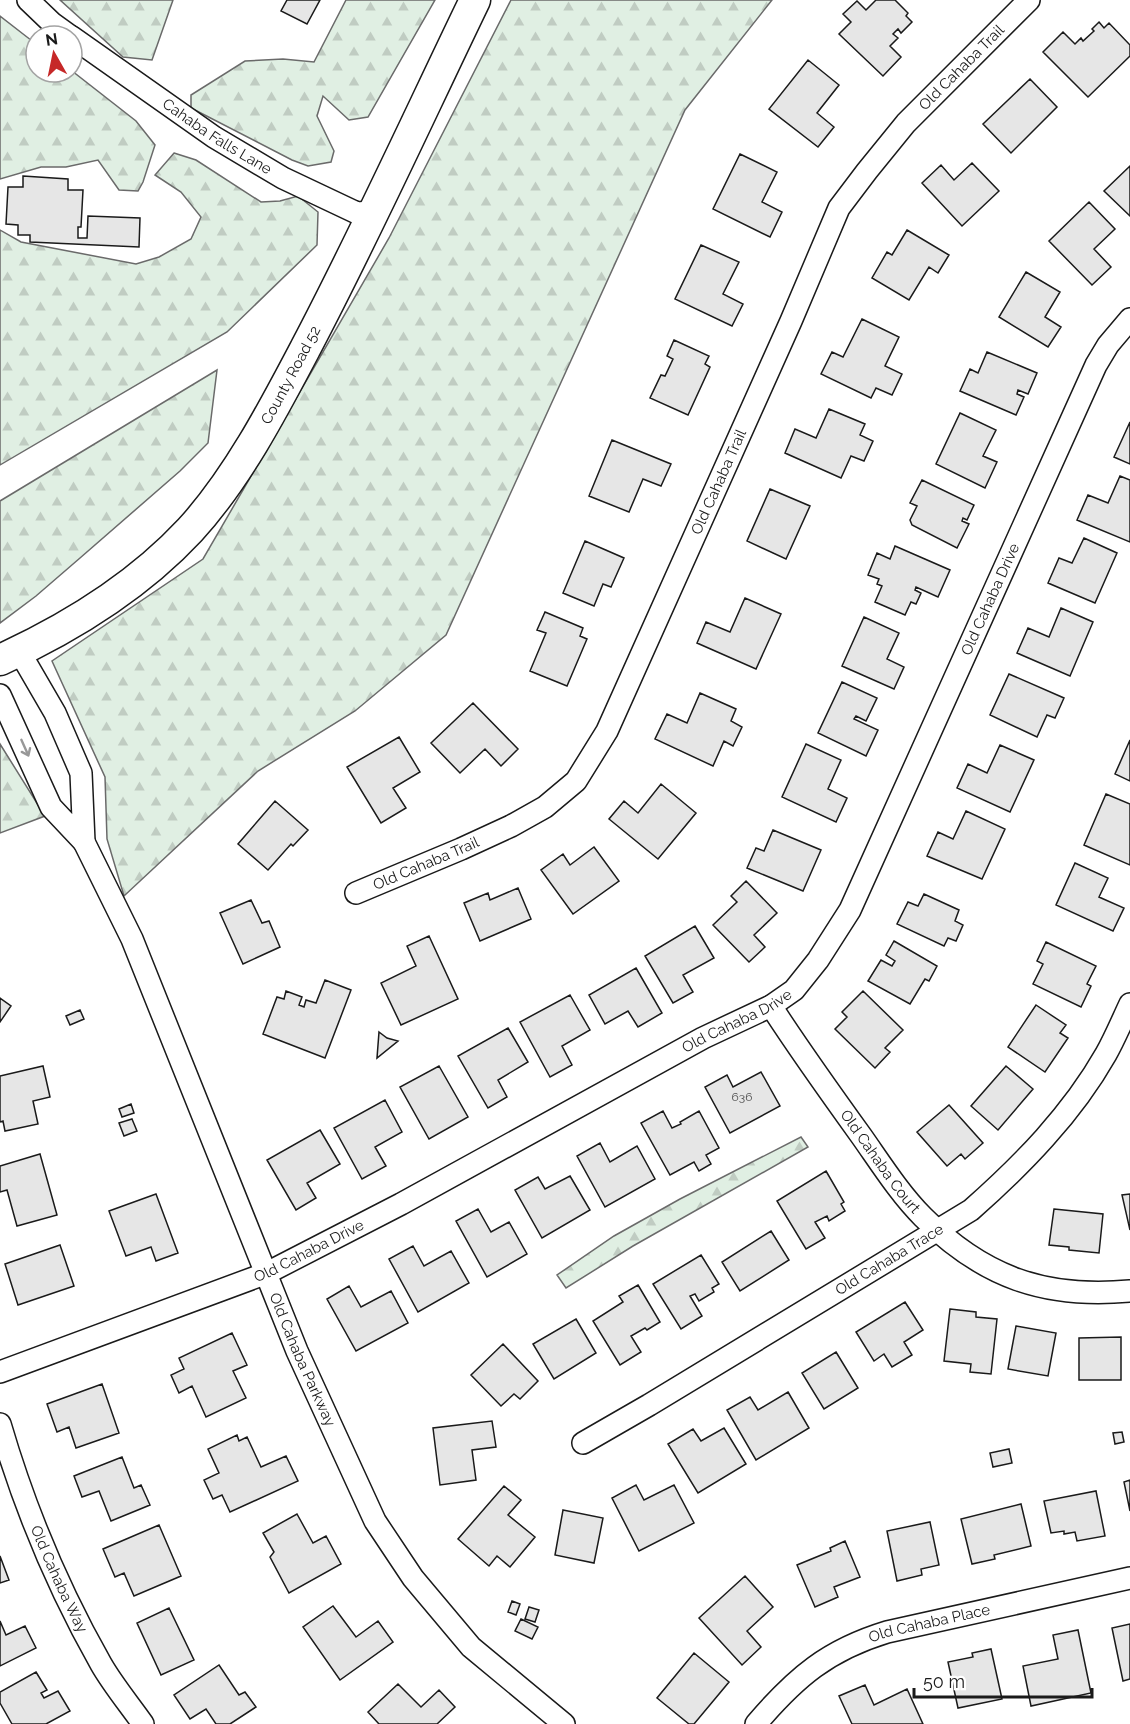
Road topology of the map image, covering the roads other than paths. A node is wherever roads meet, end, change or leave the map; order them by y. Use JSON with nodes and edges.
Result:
{"nodes":[{"id":1,"x":28,"y":0,"type":"edge"},
{"id":2,"x":475,"y":0,"type":"edge"},
{"id":3,"x":1029,"y":0,"type":"edge"},
{"id":4,"x":53,"y":24,"type":"edge"},
{"id":5,"x":84,"y":46,"type":"edge"},
{"id":6,"x":372,"y":212,"type":"junction"},
{"id":7,"x":1130,"y":319,"type":"edge"},
{"id":8,"x":9,"y":655,"type":"edge"},
{"id":9,"x":0,"y":695,"type":"edge"},
{"id":10,"x":84,"y":842,"type":"junction"},
{"id":11,"x":356,"y":893,"type":"dead end"},
{"id":12,"x":1130,"y":1004,"type":"edge"},
{"id":13,"x":771,"y":1006,"type":"junction"},
{"id":14,"x":939,"y":1230,"type":"junction"},
{"id":15,"x":267,"y":1273,"type":"junction"},
{"id":16,"x":1130,"y":1292,"type":"edge"},
{"id":17,"x":0,"y":1372,"type":"edge"},
{"id":18,"x":0,"y":1424,"type":"edge"},
{"id":19,"x":583,"y":1443,"type":"dead end"},
{"id":20,"x":1130,"y":1578,"type":"edge"},
{"id":21,"x":143,"y":1724,"type":"edge"},
{"id":22,"x":564,"y":1724,"type":"edge"},
{"id":23,"x":756,"y":1724,"type":"edge"}],
"edges":[{"from":1,"to":4,"type":"street","name":"Cahaba Falls Lane"},
{"from":2,"to":6,"type":"main road","name":"County Road 52"},
{"from":3,"to":11,"type":"street","name":"Old Cahaba Trail"},
{"from":5,"to":6,"type":"street","name":"Cahaba Falls Lane"},
{"from":6,"to":8,"type":"main road","name":"County Road 52"},
{"from":7,"to":13,"type":"street","name":"Old Cahaba Drive"},
{"from":8,"to":10,"type":"street","name":"Old Cahaba Parkway"},
{"from":9,"to":10,"type":"street","name":"Old Cahaba Parkway","one_way":true},
{"from":10,"to":15,"type":"street","name":"Old Cahaba Parkway"},
{"from":12,"to":14,"type":"street","name":"Old Cahaba Trace"},
{"from":13,"to":14,"type":"street","name":"Old Cahaba Court"},
{"from":13,"to":15,"type":"street","name":"Old Cahaba Drive"},
{"from":14,"to":16,"type":"street","name":"Old Cahaba Court"},
{"from":14,"to":19,"type":"street","name":"Old Cahaba Trace"},
{"from":15,"to":17,"type":"street","name":"Old Cahaba Drive"},
{"from":15,"to":22,"type":"street","name":"Old Cahaba Parkway"},
{"from":18,"to":21,"type":"street","name":"Old Cahaba Way"},
{"from":20,"to":23,"type":"street","name":"Old Cahaba Place"}]}
